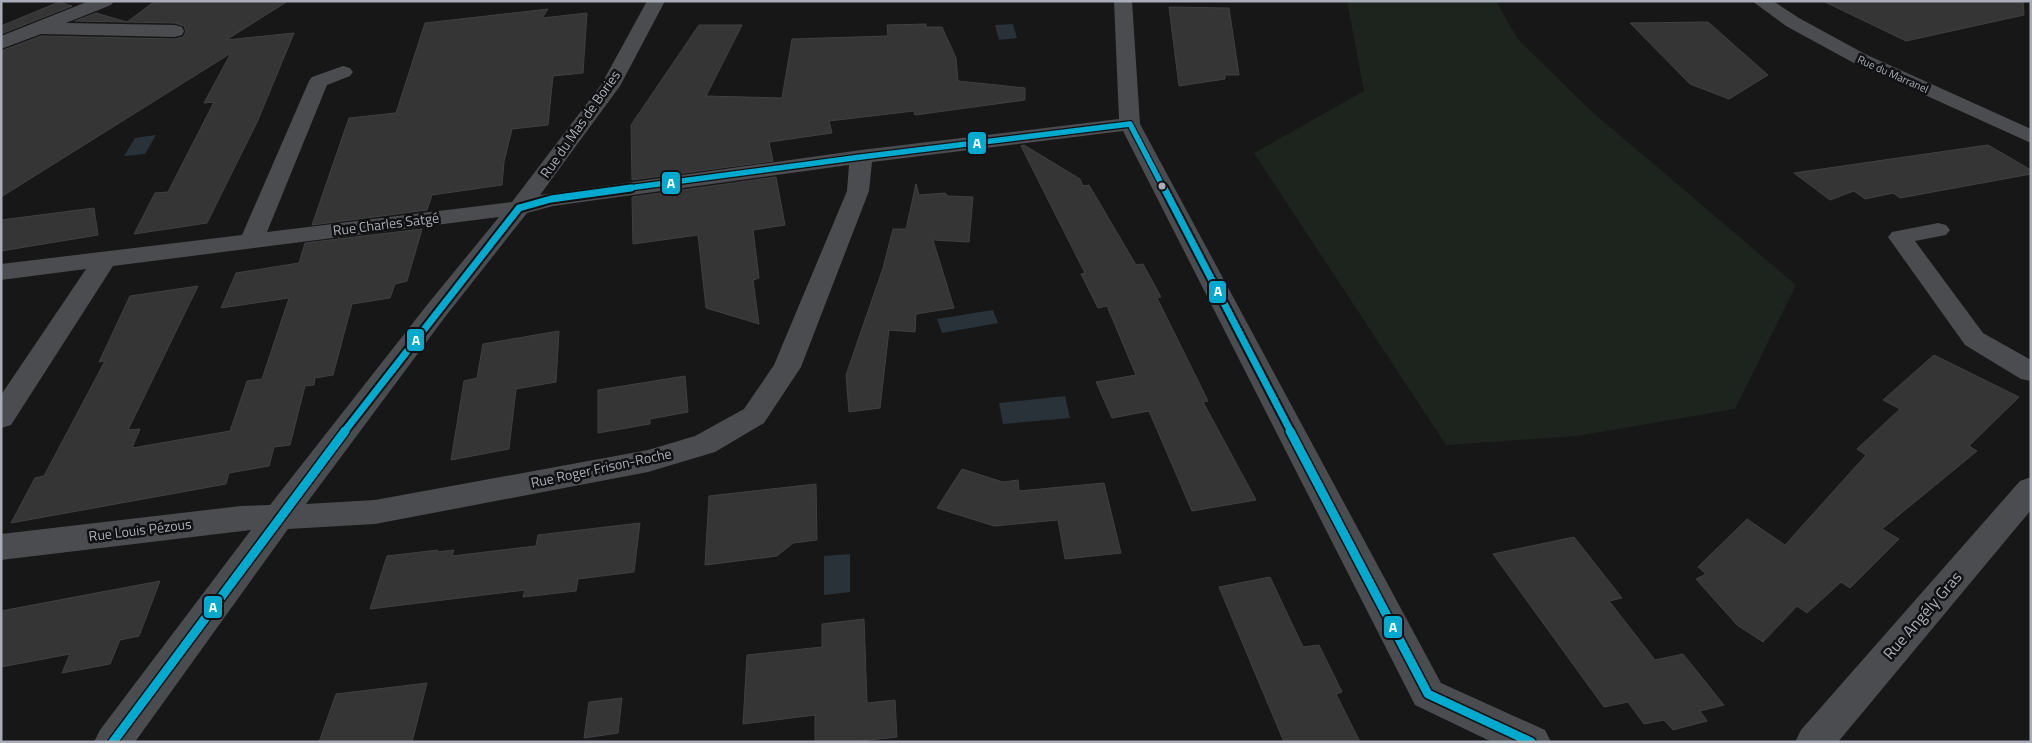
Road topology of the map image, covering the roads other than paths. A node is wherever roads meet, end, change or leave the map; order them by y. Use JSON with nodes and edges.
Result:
{"nodes":[{"id":1,"x":104,"y":1,"type":"edge"},
{"id":2,"x":656,"y":1,"type":"edge"},
{"id":3,"x":1123,"y":1,"type":"edge"},
{"id":4,"x":1761,"y":1,"type":"edge"},
{"id":5,"x":40,"y":28,"type":"junction"},
{"id":6,"x":175,"y":31,"type":"dead end"},
{"id":7,"x":1,"y":43,"type":"edge"},
{"id":8,"x":343,"y":72,"type":"dead end"},
{"id":9,"x":1130,"y":124,"type":"junction"},
{"id":10,"x":2025,"y":130,"type":"edge"},
{"id":11,"x":861,"y":157,"type":"junction"},
{"id":12,"x":519,"y":208,"type":"junction"},
{"id":13,"x":1938,"y":230,"type":"dead end"},
{"id":14,"x":252,"y":240,"type":"junction"},
{"id":15,"x":105,"y":259,"type":"junction"},
{"id":16,"x":1,"y":272,"type":"edge"},
{"id":17,"x":2031,"y":372,"type":"edge"},
{"id":18,"x":1,"y":418,"type":"edge"},
{"id":19,"x":2031,"y":489,"type":"edge"},
{"id":20,"x":279,"y":518,"type":"junction"},
{"id":21,"x":1,"y":546,"type":"edge"},
{"id":22,"x":113,"y":742,"type":"edge"},
{"id":23,"x":1532,"y":742,"type":"edge"},
{"id":24,"x":1814,"y":742,"type":"edge"}],
"edges":[{"from":1,"to":5,"type":"street"},
{"from":2,"to":12,"type":"street","name":"Rue du Mas de Bories"},
{"from":3,"to":9,"type":"street"},
{"from":4,"to":10,"type":"street","name":"Rue du Marranel"},
{"from":5,"to":6,"type":"street"},
{"from":5,"to":7,"type":"street"},
{"from":8,"to":14,"type":"street"},
{"from":9,"to":11,"type":"street","name":"Rue Charles Satgé"},
{"from":9,"to":23,"type":"street"},
{"from":11,"to":12,"type":"street","name":"Rue Charles Satgé"},
{"from":11,"to":20,"type":"street","name":"Rue Roger Frison-Roche"},
{"from":12,"to":14,"type":"street","name":"Rue Charles Satgé"},
{"from":12,"to":20,"type":"street","name":"Rue du Mas de Bories"},
{"from":13,"to":17,"type":"street"},
{"from":14,"to":15,"type":"street","name":"Rue Charles Satgé"},
{"from":15,"to":16,"type":"street","name":"Rue Charles Satgé"},
{"from":15,"to":18,"type":"street"},
{"from":19,"to":24,"type":"street","name":"Rue Angély Gras"},
{"from":20,"to":21,"type":"street","name":"Rue Louis Pézous"},
{"from":20,"to":22,"type":"street","name":"Rue du Mas de Bories"}]}
